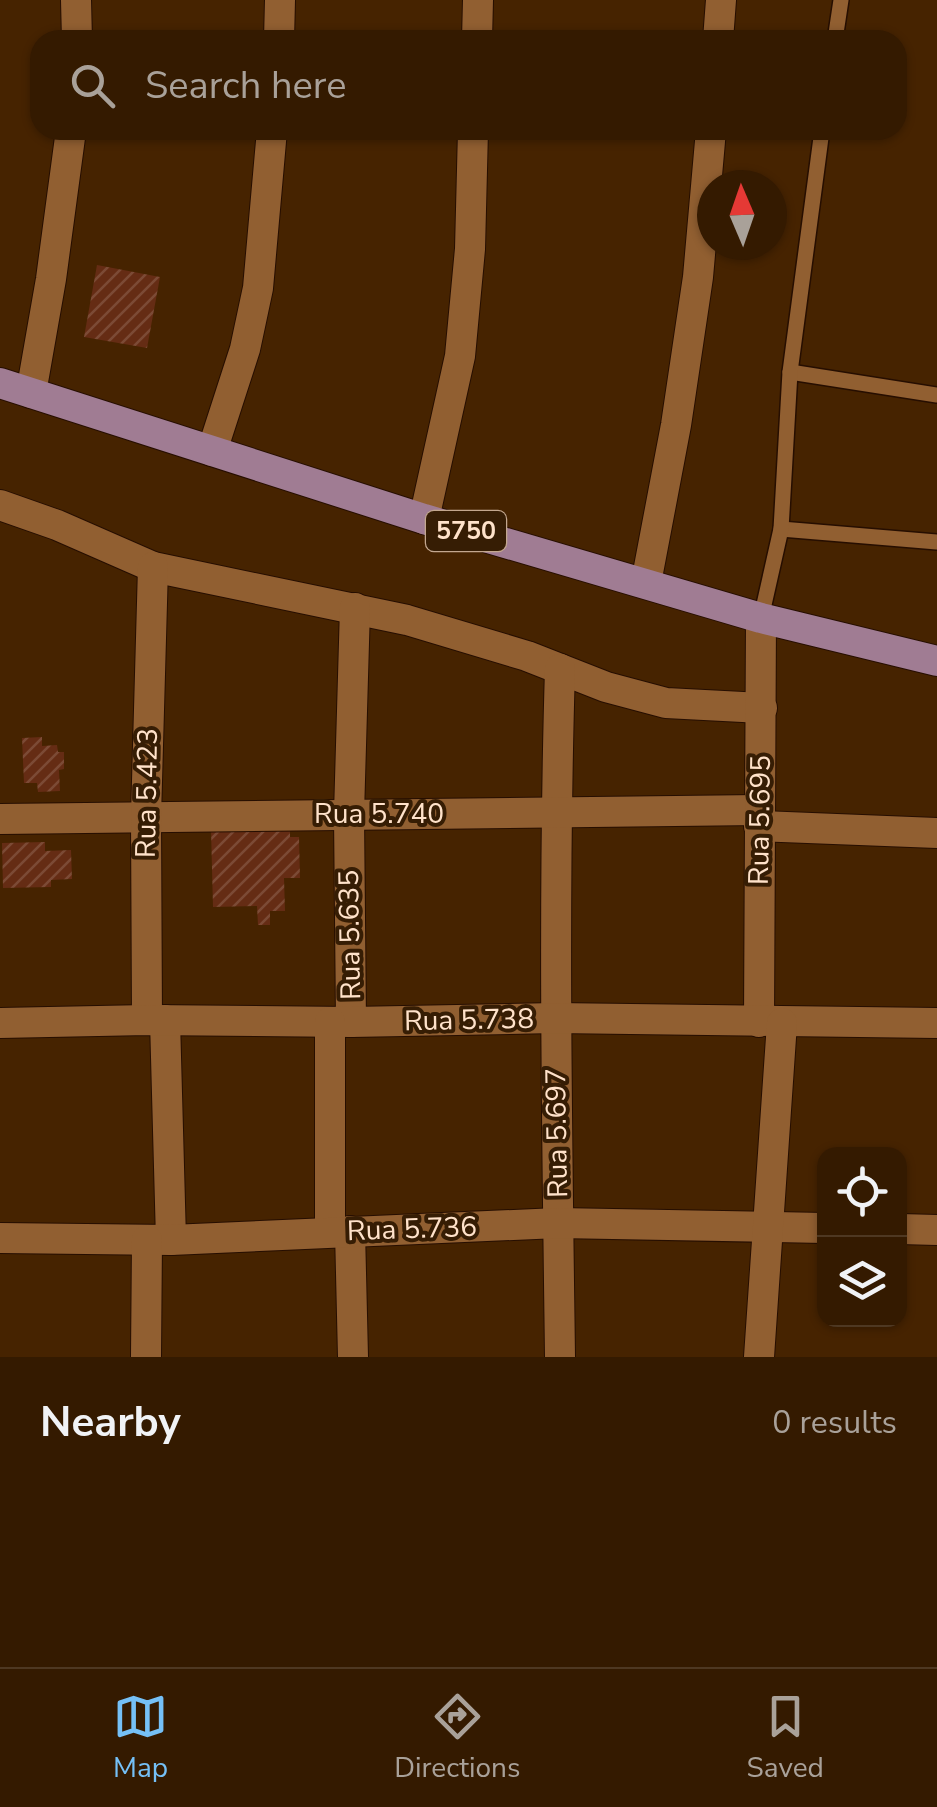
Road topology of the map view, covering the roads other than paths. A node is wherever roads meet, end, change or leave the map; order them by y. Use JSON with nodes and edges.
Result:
{"nodes":[{"id":1,"x":76,"y":0,"type":"edge"},
{"id":2,"x":280,"y":0,"type":"edge"},
{"id":3,"x":478,"y":0,"type":"edge"},
{"id":4,"x":721,"y":0,"type":"edge"},
{"id":5,"x":841,"y":0,"type":"edge"},
{"id":6,"x":77,"y":30,"type":"edge"},
{"id":7,"x":279,"y":30,"type":"edge"},
{"id":8,"x":476,"y":30,"type":"edge"},
{"id":9,"x":719,"y":30,"type":"edge"},
{"id":10,"x":836,"y":30,"type":"edge"},
{"id":11,"x":69,"y":140,"type":"edge"},
{"id":12,"x":271,"y":140,"type":"edge"},
{"id":13,"x":474,"y":140,"type":"edge"},
{"id":14,"x":710,"y":140,"type":"edge"},
{"id":15,"x":821,"y":140,"type":"edge"},
{"id":16,"x":790,"y":372,"type":"junction"},
{"id":17,"x":0,"y":383,"type":"edge"},
{"id":18,"x":31,"y":393,"type":"junction"},
{"id":19,"x":937,"y":395,"type":"edge"},
{"id":20,"x":212,"y":451,"type":"junction"},
{"id":21,"x":0,"y":505,"type":"edge"},
{"id":22,"x":424,"y":518,"type":"junction"},
{"id":23,"x":781,"y":529,"type":"junction"},
{"id":24,"x":937,"y":542,"type":"edge"},
{"id":25,"x":153,"y":567,"type":"junction"},
{"id":26,"x":646,"y":583,"type":"junction"},
{"id":27,"x":355,"y":608,"type":"junction"},
{"id":28,"x":761,"y":618,"type":"junction"},
{"id":29,"x":937,"y":660,"type":"edge"},
{"id":30,"x":560,"y":669,"type":"junction"},
{"id":31,"x":762,"y":708,"type":"junction"},
{"id":32,"x":349,"y":814,"type":"junction"},
{"id":33,"x":555,"y":814,"type":"junction"},
{"id":34,"x":146,"y":817,"type":"junction"},
{"id":35,"x":759,"y":818,"type":"junction"},
{"id":36,"x":0,"y":819,"type":"edge"},
{"id":37,"x":937,"y":833,"type":"edge"},
{"id":38,"x":554,"y":1018,"type":"junction"},
{"id":39,"x":156,"y":1020,"type":"junction"},
{"id":40,"x":0,"y":1022,"type":"edge"},
{"id":41,"x":341,"y":1022,"type":"junction"},
{"id":42,"x":771,"y":1022,"type":"junction"},
{"id":43,"x":937,"y":1023,"type":"edge"},
{"id":44,"x":558,"y":1223,"type":"junction"},
{"id":45,"x":769,"y":1228,"type":"junction"},
{"id":46,"x":817,"y":1228,"type":"edge"},
{"id":47,"x":907,"y":1230,"type":"edge"},
{"id":48,"x":937,"y":1230,"type":"edge"},
{"id":49,"x":340,"y":1232,"type":"junction"},
{"id":50,"x":0,"y":1238,"type":"edge"},
{"id":51,"x":159,"y":1240,"type":"junction"},
{"id":52,"x":146,"y":1357,"type":"edge"},
{"id":53,"x":353,"y":1357,"type":"edge"},
{"id":54,"x":560,"y":1357,"type":"edge"},
{"id":55,"x":760,"y":1357,"type":"edge"}],
"edges":[{"from":1,"to":6,"type":"street"},
{"from":2,"to":7,"type":"street"},
{"from":3,"to":8,"type":"street"},
{"from":4,"to":9,"type":"street"},
{"from":5,"to":10,"type":"lane"},
{"from":11,"to":18,"type":"street"},
{"from":12,"to":20,"type":"street"},
{"from":13,"to":22,"type":"street"},
{"from":14,"to":26,"type":"street"},
{"from":15,"to":16,"type":"lane"},
{"from":16,"to":19,"type":"lane"},
{"from":16,"to":23,"type":"lane"},
{"from":17,"to":18,"type":"main road","number":"5750"},
{"from":18,"to":20,"type":"main road","number":"5750"},
{"from":20,"to":22,"type":"main road","number":"5750"},
{"from":21,"to":25,"type":"street"},
{"from":22,"to":26,"type":"main road","number":"5750"},
{"from":23,"to":24,"type":"lane"},
{"from":23,"to":28,"type":"lane"},
{"from":25,"to":27,"type":"street"},
{"from":25,"to":34,"type":"street","name":"Rua 5.423"},
{"from":26,"to":28,"type":"main road","number":"5750"},
{"from":27,"to":30,"type":"street"},
{"from":27,"to":32,"type":"street","name":"Rua 5.635"},
{"from":28,"to":29,"type":"main road","number":"5750"},
{"from":28,"to":31,"type":"street","name":"Rua 5.695"},
{"from":30,"to":31,"type":"street"},
{"from":30,"to":33,"type":"street","name":"Rua 5.697"},
{"from":31,"to":35,"type":"street","name":"Rua 5.695"},
{"from":32,"to":33,"type":"street","name":"Rua 5.740"},
{"from":32,"to":34,"type":"street","name":"Rua 5.740"},
{"from":32,"to":41,"type":"street","name":"Rua 5.635"},
{"from":33,"to":35,"type":"street","name":"Rua 5.740"},
{"from":33,"to":38,"type":"street","name":"Rua 5.697"},
{"from":34,"to":36,"type":"street","name":"Rua 5.740"},
{"from":34,"to":39,"type":"street","name":"Rua 5.423"},
{"from":35,"to":37,"type":"street","name":"Rua 5.740"},
{"from":35,"to":42,"type":"street","name":"Rua 5.695"},
{"from":38,"to":41,"type":"street","name":"Rua 5.738"},
{"from":38,"to":42,"type":"street","name":"Rua 5.738"},
{"from":38,"to":44,"type":"street","name":"Rua 5.697"},
{"from":39,"to":40,"type":"street","name":"Rua 5.738"},
{"from":39,"to":41,"type":"street","name":"Rua 5.738"},
{"from":39,"to":51,"type":"street","name":"Rua 5.423"},
{"from":41,"to":49,"type":"street","name":"Rua 5.635"},
{"from":42,"to":43,"type":"street","name":"Rua 5.738"},
{"from":42,"to":45,"type":"street","name":"Rua 5.695"},
{"from":44,"to":45,"type":"street","name":"Rua 5.736"},
{"from":44,"to":49,"type":"street","name":"Rua 5.736"},
{"from":44,"to":54,"type":"street","name":"Rua 5.697"},
{"from":45,"to":46,"type":"street","name":"Rua 5.736"},
{"from":45,"to":55,"type":"street","name":"Rua 5.695"},
{"from":47,"to":48,"type":"street"},
{"from":49,"to":51,"type":"street","name":"Rua 5.736"},
{"from":49,"to":53,"type":"street","name":"Rua 5.635"},
{"from":50,"to":51,"type":"street","name":"Rua 5.736"},
{"from":51,"to":52,"type":"street","name":"Rua 5.423"}]}
